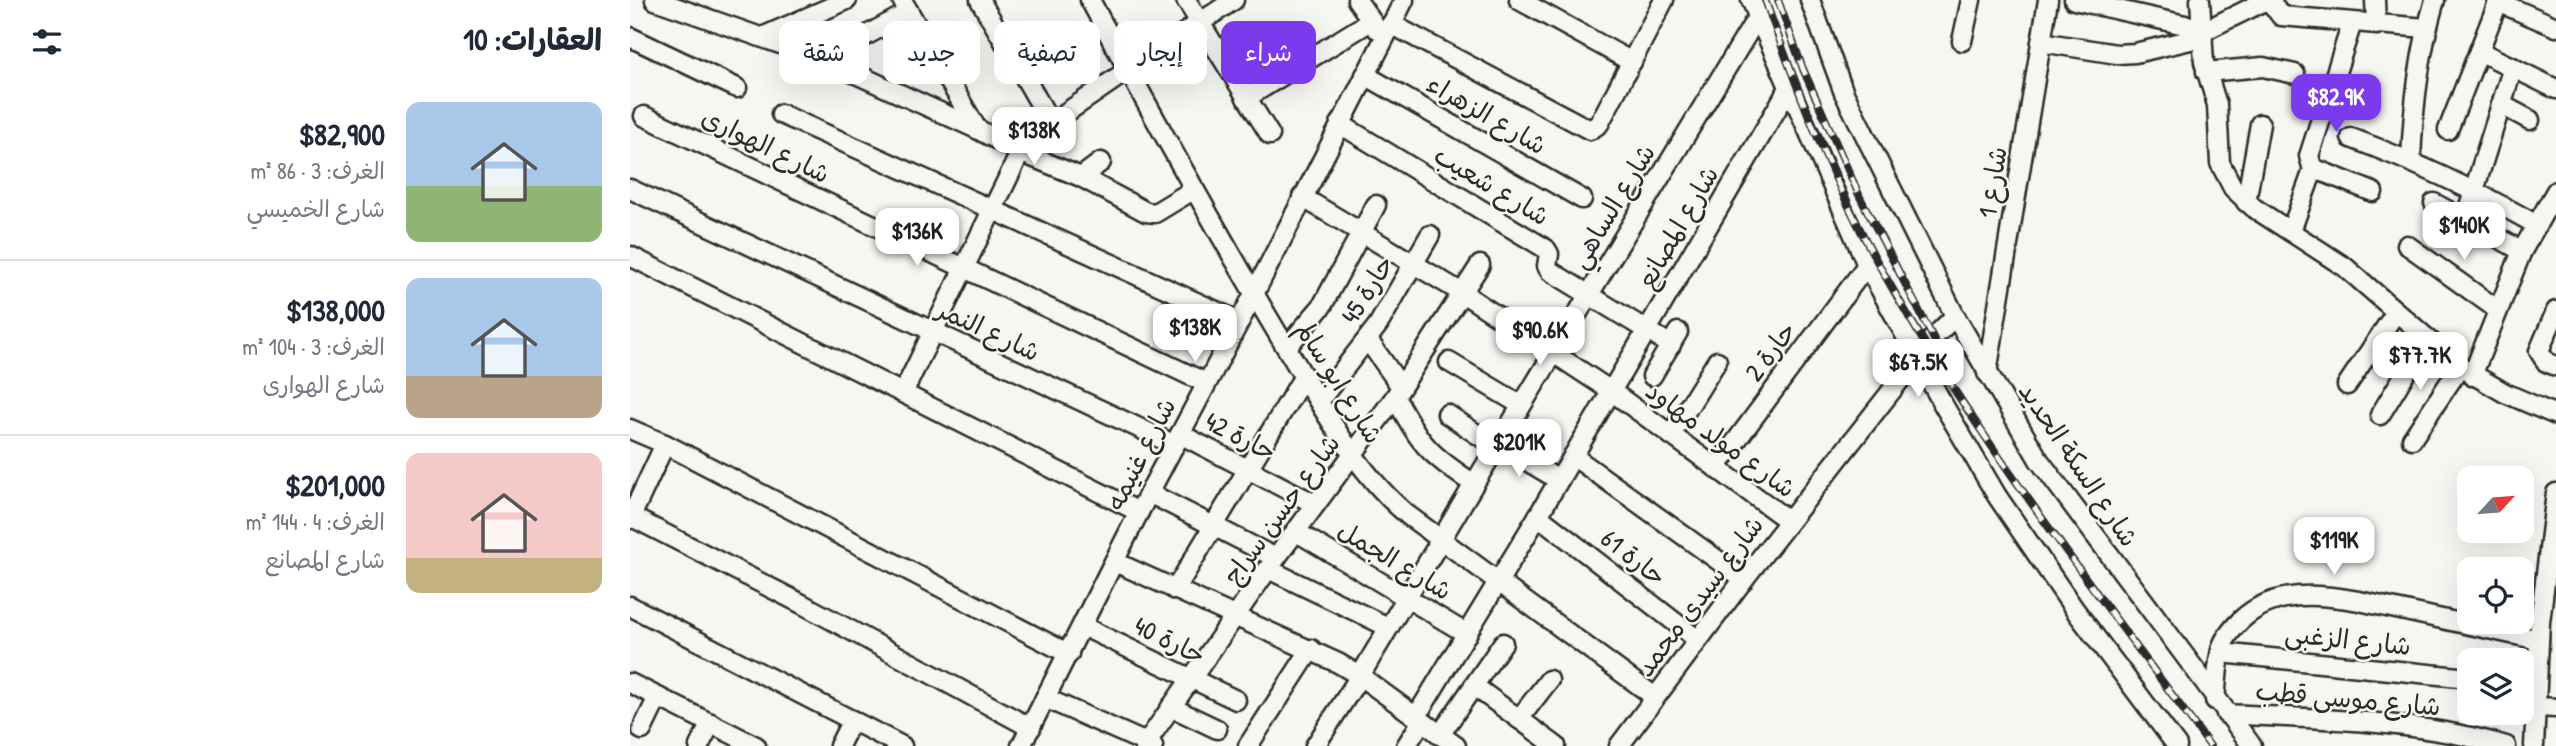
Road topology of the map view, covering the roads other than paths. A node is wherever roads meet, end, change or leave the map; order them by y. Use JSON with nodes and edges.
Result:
{"nodes":[{"id":1,"x":655,"y":0,"type":"edge"},
{"id":2,"x":847,"y":0,"type":"edge"},
{"id":3,"x":980,"y":0,"type":"edge"},
{"id":4,"x":1090,"y":0,"type":"edge"},
{"id":5,"x":1185,"y":0,"type":"edge"},
{"id":6,"x":1234,"y":0,"type":"edge"},
{"id":7,"x":1357,"y":0,"type":"edge"},
{"id":8,"x":1404,"y":0,"type":"edge"},
{"id":9,"x":1519,"y":0,"type":"edge"},
{"id":10,"x":1664,"y":0,"type":"edge"},
{"id":11,"x":1810,"y":0,"type":"edge"},
{"id":12,"x":1971,"y":0,"type":"edge"},
{"id":13,"x":2048,"y":0,"type":"edge"},
{"id":14,"x":2074,"y":0,"type":"edge"},
{"id":15,"x":2200,"y":0,"type":"edge"},
{"id":16,"x":2268,"y":0,"type":"edge"},
{"id":17,"x":2375,"y":0,"type":"edge"},
{"id":18,"x":2435,"y":0,"type":"edge"},
{"id":19,"x":2498,"y":1,"type":"edge"},
{"id":20,"x":905,"y":6,"type":"edge"},
{"id":21,"x":2137,"y":7,"type":"edge"},
{"id":22,"x":1754,"y":8,"type":"edge"},
{"id":23,"x":2238,"y":8,"type":"edge"},
{"id":24,"x":1198,"y":21,"type":"edge"},
{"id":25,"x":1201,"y":21,"type":"edge"},
{"id":26,"x":1371,"y":21,"type":"junction"},
{"id":27,"x":2353,"y":23,"type":"junction"},
{"id":28,"x":2376,"y":25,"type":"junction"},
{"id":29,"x":2556,"y":27,"type":"edge"},
{"id":30,"x":2426,"y":28,"type":"junction"},
{"id":31,"x":869,"y":29,"type":"edge"},
{"id":32,"x":1387,"y":32,"type":"junction"},
{"id":33,"x":2203,"y":32,"type":"junction"},
{"id":34,"x":1207,"y":34,"type":"edge"},
{"id":35,"x":630,"y":37,"type":"edge"},
{"id":36,"x":762,"y":37,"type":"junction"},
{"id":37,"x":1962,"y":41,"type":"dead end"},
{"id":38,"x":2041,"y":42,"type":"junction"},
{"id":39,"x":779,"y":43,"type":"edge"},
{"id":40,"x":1114,"y":44,"type":"edge"},
{"id":41,"x":2479,"y":51,"type":"junction"},
{"id":42,"x":1632,"y":62,"type":"junction"},
{"id":43,"x":2513,"y":67,"type":"junction"},
{"id":44,"x":2206,"y":72,"type":"junction"},
{"id":45,"x":2295,"y":74,"type":"dead end"},
{"id":46,"x":1365,"y":75,"type":"junction"},
{"id":47,"x":1114,"y":79,"type":"edge"},
{"id":48,"x":869,"y":80,"type":"edge"},
{"id":49,"x":1136,"y":84,"type":"edge"},
{"id":50,"x":737,"y":88,"type":"dead end"},
{"id":51,"x":1789,"y":88,"type":"junction"},
{"id":52,"x":2556,"y":89,"type":"edge"},
{"id":53,"x":1247,"y":97,"type":"junction"},
{"id":54,"x":2501,"y":105,"type":"junction"},
{"id":55,"x":781,"y":114,"type":"dead end"},
{"id":56,"x":645,"y":116,"type":"dead end"},
{"id":57,"x":2530,"y":120,"type":"dead end"},
{"id":58,"x":1051,"y":123,"type":"junction"},
{"id":59,"x":1340,"y":124,"type":"junction"},
{"id":60,"x":2260,"y":124,"type":"dead end"},
{"id":61,"x":977,"y":129,"type":"junction"},
{"id":62,"x":2448,"y":130,"type":"dead end"},
{"id":63,"x":1270,"y":135,"type":"dead end"},
{"id":64,"x":2351,"y":138,"type":"dead end"},
{"id":65,"x":1020,"y":152,"type":"junction"},
{"id":66,"x":2411,"y":161,"type":"junction"},
{"id":67,"x":1101,"y":162,"type":"dead end"},
{"id":68,"x":2314,"y":167,"type":"junction"},
{"id":69,"x":1081,"y":177,"type":"junction"},
{"id":70,"x":630,"y":189,"type":"edge"},
{"id":71,"x":1193,"y":190,"type":"junction"},
{"id":72,"x":2475,"y":190,"type":"junction"},
{"id":73,"x":2556,"y":191,"type":"edge"},
{"id":74,"x":2373,"y":192,"type":"dead end"},
{"id":75,"x":1303,"y":197,"type":"junction"},
{"id":76,"x":1582,"y":199,"type":"dead end"},
{"id":77,"x":2246,"y":202,"type":"junction"},
{"id":78,"x":2434,"y":203,"type":"dead end"},
{"id":79,"x":1376,"y":205,"type":"dead end"},
{"id":80,"x":993,"y":210,"type":"junction"},
{"id":81,"x":2465,"y":219,"type":"junction"},
{"id":82,"x":2537,"y":225,"type":"junction"},
{"id":83,"x":2291,"y":231,"type":"junction"},
{"id":84,"x":1362,"y":232,"type":"junction"},
{"id":85,"x":1430,"y":235,"type":"dead end"},
{"id":86,"x":2407,"y":246,"type":"dead end"},
{"id":87,"x":2522,"y":251,"type":"junction"},
{"id":88,"x":630,"y":256,"type":"edge"},
{"id":89,"x":1414,"y":264,"type":"junction"},
{"id":90,"x":1480,"y":265,"type":"dead end"},
{"id":91,"x":1867,"y":265,"type":"junction"},
{"id":92,"x":964,"y":269,"type":"junction"},
{"id":93,"x":1254,"y":294,"type":"junction"},
{"id":94,"x":1464,"y":294,"type":"junction"},
{"id":95,"x":1588,"y":295,"type":"junction"},
{"id":96,"x":2498,"y":310,"type":"junction"},
{"id":97,"x":2556,"y":311,"type":"edge"},
{"id":98,"x":2396,"y":312,"type":"junction"},
{"id":99,"x":1955,"y":316,"type":"junction"},
{"id":100,"x":1238,"y":321,"type":"junction"},
{"id":101,"x":1647,"y":330,"type":"junction"},
{"id":102,"x":933,"y":333,"type":"junction"},
{"id":103,"x":2427,"y":338,"type":"junction"},
{"id":104,"x":1368,"y":340,"type":"junction"},
{"id":105,"x":1287,"y":347,"type":"junction"},
{"id":106,"x":1553,"y":353,"type":"junction"},
{"id":107,"x":1918,"y":358,"type":"junction"},
{"id":108,"x":1717,"y":361,"type":"dead end"},
{"id":109,"x":1449,"y":362,"type":"dead end"},
{"id":110,"x":2556,"y":366,"type":"edge"},
{"id":111,"x":2466,"y":372,"type":"junction"},
{"id":112,"x":1987,"y":373,"type":"junction"},
{"id":113,"x":1304,"y":376,"type":"junction"},
{"id":114,"x":1652,"y":376,"type":"dead end"},
{"id":115,"x":1206,"y":383,"type":"junction"},
{"id":116,"x":2347,"y":385,"type":"dead end"},
{"id":117,"x":1611,"y":391,"type":"junction"},
{"id":118,"x":1398,"y":392,"type":"junction"},
{"id":119,"x":903,"y":393,"type":"junction"},
{"id":120,"x":1319,"y":401,"type":"junction"},
{"id":121,"x":1521,"y":405,"type":"junction"},
{"id":122,"x":1447,"y":414,"type":"dead end"},
{"id":123,"x":2380,"y":415,"type":"dead end"},
{"id":124,"x":2556,"y":415,"type":"edge"},
{"id":125,"x":630,"y":429,"type":"edge"},
{"id":126,"x":1671,"y":435,"type":"junction"},
{"id":127,"x":1177,"y":439,"type":"junction"},
{"id":128,"x":2412,"y":439,"type":"dead end"},
{"id":129,"x":665,"y":444,"type":"junction"},
{"id":130,"x":1497,"y":446,"type":"junction"},
{"id":131,"x":1353,"y":453,"type":"junction"},
{"id":132,"x":1573,"y":456,"type":"junction"},
{"id":133,"x":1248,"y":468,"type":"junction"},
{"id":134,"x":1716,"y":468,"type":"junction"},
{"id":135,"x":1559,"y":480,"type":"junction"},
{"id":136,"x":1474,"y":484,"type":"junction"},
{"id":137,"x":1150,"y":493,"type":"junction"},
{"id":138,"x":2555,"y":503,"type":"edge"},
{"id":139,"x":1315,"y":504,"type":"junction"},
{"id":140,"x":1139,"y":512,"type":"junction"},
{"id":141,"x":1538,"y":516,"type":"junction"},
{"id":142,"x":630,"y":517,"type":"edge"},
{"id":143,"x":1789,"y":522,"type":"junction"},
{"id":144,"x":1214,"y":526,"type":"junction"},
{"id":145,"x":1295,"y":531,"type":"junction"},
{"id":146,"x":1440,"y":539,"type":"junction"},
{"id":147,"x":2552,"y":541,"type":"edge"},
{"id":148,"x":1115,"y":562,"type":"junction"},
{"id":149,"x":1272,"y":563,"type":"junction"},
{"id":150,"x":1744,"y":579,"type":"junction"},
{"id":151,"x":1499,"y":582,"type":"junction"},
{"id":152,"x":1175,"y":590,"type":"junction"},
{"id":153,"x":1406,"y":597,"type":"junction"},
{"id":154,"x":630,"y":606,"type":"edge"},
{"id":155,"x":1236,"y":617,"type":"junction"},
{"id":156,"x":2548,"y":623,"type":"edge"},
{"id":157,"x":1082,"y":626,"type":"junction"},
{"id":158,"x":1388,"y":627,"type":"junction"},
{"id":159,"x":1467,"y":634,"type":"junction"},
{"id":160,"x":1698,"y":640,"type":"junction"},
{"id":161,"x":2539,"y":640,"type":"junction"},
{"id":162,"x":1503,"y":643,"type":"dead end"},
{"id":163,"x":1311,"y":649,"type":"junction"},
{"id":164,"x":2221,"y":653,"type":"junction"},
{"id":165,"x":1069,"y":654,"type":"junction"},
{"id":166,"x":2534,"y":662,"type":"edge"},
{"id":167,"x":1360,"y":676,"type":"junction"},
{"id":168,"x":2457,"y":677,"type":"edge"},
{"id":169,"x":1191,"y":679,"type":"junction"},
{"id":170,"x":1549,"y":680,"type":"dead end"},
{"id":171,"x":630,"y":683,"type":"edge"},
{"id":172,"x":1474,"y":685,"type":"junction"},
{"id":173,"x":658,"y":697,"type":"junction"},
{"id":174,"x":1655,"y":697,"type":"junction"},
{"id":175,"x":1045,"y":698,"type":"junction"},
{"id":176,"x":1236,"y":700,"type":"dead end"},
{"id":177,"x":2534,"y":701,"type":"edge"},
{"id":178,"x":1171,"y":707,"type":"junction"},
{"id":179,"x":2220,"y":707,"type":"junction"},
{"id":180,"x":2536,"y":707,"type":"junction"},
{"id":181,"x":2556,"y":708,"type":"edge"},
{"id":182,"x":1419,"y":719,"type":"junction"},
{"id":183,"x":1519,"y":719,"type":"junction"},
{"id":184,"x":852,"y":720,"type":"junction"},
{"id":185,"x":711,"y":723,"type":"junction"},
{"id":186,"x":1031,"y":728,"type":"junction"},
{"id":187,"x":1217,"y":729,"type":"dead end"},
{"id":188,"x":642,"y":730,"type":"dead end"},
{"id":189,"x":1440,"y":735,"type":"junction"},
{"id":190,"x":1533,"y":739,"type":"edge"},
{"id":191,"x":1148,"y":745,"type":"edge"},
{"id":192,"x":699,"y":746,"type":"edge"},
{"id":193,"x":756,"y":746,"type":"edge"},
{"id":194,"x":839,"y":746,"type":"edge"},
{"id":195,"x":902,"y":746,"type":"edge"},
{"id":196,"x":1021,"y":746,"type":"edge"},
{"id":197,"x":1248,"y":746,"type":"edge"},
{"id":198,"x":1315,"y":746,"type":"edge"},
{"id":199,"x":1406,"y":746,"type":"edge"},
{"id":200,"x":1456,"y":746,"type":"edge"},
{"id":201,"x":1556,"y":746,"type":"edge"},
{"id":202,"x":1619,"y":746,"type":"edge"},
{"id":203,"x":2177,"y":746,"type":"edge"},
{"id":204,"x":2252,"y":746,"type":"edge"},
{"id":205,"x":2507,"y":746,"type":"edge"},
{"id":206,"x":2534,"y":746,"type":"edge"}],
"edges":[{"from":1,"to":36,"type":"street"},
{"from":2,"to":36,"type":"street"},
{"from":3,"to":58,"type":"street"},
{"from":4,"to":40,"type":"street","name":"شارع ابو سالم"},
{"from":5,"to":24,"type":"street"},
{"from":6,"to":25,"type":"street"},
{"from":7,"to":26,"type":"street"},
{"from":8,"to":32,"type":"street","name":"شارع غنيمه"},
{"from":9,"to":42,"type":"street"},
{"from":10,"to":42,"type":"street"},
{"from":11,"to":99,"type":"street","name":"شارع السكة الحديد"},
{"from":12,"to":37,"type":"street"},
{"from":13,"to":38,"type":"street","name":"شارع 1"},
{"from":14,"to":21,"type":"street"},
{"from":15,"to":33,"type":"street"},
{"from":16,"to":23,"type":"street"},
{"from":16,"to":27,"type":"street"},
{"from":17,"to":28,"type":"street"},
{"from":18,"to":30,"type":"street"},
{"from":19,"to":29,"type":"street"},
{"from":19,"to":41,"type":"street"},
{"from":20,"to":31,"type":"street"},
{"from":20,"to":61,"type":"street"},
{"from":21,"to":33,"type":"street"},
{"from":22,"to":51,"type":"street"},
{"from":22,"to":95,"type":"street","name":"شارع الساهي"},
{"from":23,"to":33,"type":"street"},
{"from":26,"to":32,"type":"street"},
{"from":26,"to":53,"type":"street"},
{"from":27,"to":28,"type":"street"},
{"from":27,"to":68,"type":"street"},
{"from":28,"to":30,"type":"street"},
{"from":30,"to":66,"type":"street"},
{"from":32,"to":42,"type":"street"},
{"from":32,"to":46,"type":"street","name":"شارع غنيمه"},
{"from":33,"to":38,"type":"street"},
{"from":33,"to":44,"type":"street"},
{"from":34,"to":53,"type":"street"},
{"from":35,"to":50,"type":"street"},
{"from":36,"to":39,"type":"street"},
{"from":38,"to":112,"type":"street","name":"شارع 1"},
{"from":41,"to":43,"type":"street"},
{"from":41,"to":62,"type":"street"},
{"from":43,"to":52,"type":"street"},
{"from":43,"to":54,"type":"street"},
{"from":44,"to":45,"type":"street"},
{"from":44,"to":77,"type":"street"},
{"from":46,"to":59,"type":"street","name":"شارع غنيمه"},
{"from":46,"to":76,"type":"street","name":"شارع الزهراء"},
{"from":47,"to":58,"type":"street"},
{"from":48,"to":61,"type":"street"},
{"from":49,"to":71,"type":"street","name":"شارع ابو سالم"},
{"from":51,"to":91,"type":"street"},
{"from":51,"to":101,"type":"street","name":"شارع المصانع"},
{"from":53,"to":63,"type":"street"},
{"from":54,"to":57,"type":"street"},
{"from":54,"to":72,"type":"street"},
{"from":55,"to":80,"type":"street"},
{"from":56,"to":92,"type":"street","name":"شارع الهوارى"},
{"from":58,"to":65,"type":"street"},
{"from":59,"to":75,"type":"street","name":"شارع غنيمه"},
{"from":59,"to":95,"type":"street","name":"شارع شعيب"},
{"from":60,"to":77,"type":"street"},
{"from":61,"to":65,"type":"street"},
{"from":64,"to":66,"type":"street"},
{"from":65,"to":69,"type":"street"},
{"from":65,"to":80,"type":"street"},
{"from":66,"to":72,"type":"street"},
{"from":67,"to":69,"type":"street"},
{"from":68,"to":74,"type":"street"},
{"from":68,"to":83,"type":"street"},
{"from":69,"to":71,"type":"street"},
{"from":70,"to":102,"type":"street","name":"شارع النمر"},
{"from":71,"to":93,"type":"street","name":"شارع ابو سالم"},
{"from":72,"to":81,"type":"street"},
{"from":72,"to":82,"type":"street"},
{"from":73,"to":82,"type":"street"},
{"from":75,"to":84,"type":"street","name":"شارع مولد مهاود"},
{"from":75,"to":93,"type":"street","name":"شارع غنيمه"},
{"from":77,"to":83,"type":"street"},
{"from":78,"to":81,"type":"street"},
{"from":79,"to":84,"type":"street"},
{"from":80,"to":92,"type":"street"},
{"from":80,"to":100,"type":"street"},
{"from":81,"to":87,"type":"street"},
{"from":82,"to":87,"type":"street"},
{"from":83,"to":98,"type":"street"},
{"from":84,"to":89,"type":"street","name":"شارع مولد مهاود"},
{"from":84,"to":105,"type":"street"},
{"from":85,"to":89,"type":"street","name":"حارة 45"},
{"from":86,"to":96,"type":"street"},
{"from":87,"to":96,"type":"street"},
{"from":88,"to":119,"type":"street"},
{"from":89,"to":94,"type":"street","name":"شارع مولد مهاود"},
{"from":89,"to":104,"type":"street","name":"حارة 45"},
{"from":90,"to":94,"type":"street","name":"شارع حسن سراج"},
{"from":91,"to":107,"type":"street"},
{"from":91,"to":134,"type":"street","name":"حارة 2"},
{"from":92,"to":102,"type":"street"},
{"from":92,"to":115,"type":"street","name":"شارع الهوارى"},
{"from":93,"to":100,"type":"street","name":"شارع غنيمه"},
{"from":93,"to":105,"type":"street","name":"شارع ابو سالم"},
{"from":94,"to":106,"type":"street","name":"شارع مولد مهاود"},
{"from":94,"to":118,"type":"street","name":"شارع حسن سراج"},
{"from":95,"to":101,"type":"street","name":"شارع شعيب"},
{"from":95,"to":106,"type":"street","name":"شارع الساهي"},
{"from":96,"to":111,"type":"street"},
{"from":97,"to":110,"type":"street"},
{"from":98,"to":103,"type":"street"},
{"from":98,"to":116,"type":"street"},
{"from":99,"to":107,"type":"street","name":"شارع سيدى محمد"},
{"from":99,"to":112,"type":"street","name":"شارع السكة الحديد"},
{"from":100,"to":115,"type":"street","name":"شارع غنيمه"},
{"from":101,"to":114,"type":"street","name":"شارع شعيب"},
{"from":101,"to":117,"type":"street","name":"شارع المصانع"},
{"from":102,"to":119,"type":"street"},
{"from":102,"to":127,"type":"street","name":"شارع النمر"},
{"from":103,"to":111,"type":"street"},
{"from":103,"to":123,"type":"street"},
{"from":104,"to":118,"type":"street"},
{"from":104,"to":120,"type":"street","name":"حارة 45"},
{"from":105,"to":113,"type":"street","name":"شارع ابو سالم"},
{"from":106,"to":117,"type":"street","name":"شارع مولد مهاود"},
{"from":106,"to":121,"type":"street","name":"شارع الساهي"},
{"from":107,"to":143,"type":"street","name":"شارع سيدى محمد"},
{"from":107,"to":203,"type":"street"},
{"from":108,"to":126,"type":"street"},
{"from":109,"to":121,"type":"street"},
{"from":111,"to":124,"type":"street"},
{"from":111,"to":128,"type":"street"},
{"from":112,"to":179,"type":"street","name":"شارع السكة الحديد"},
{"from":113,"to":120,"type":"street","name":"شارع ابو سالم"},
{"from":113,"to":133,"type":"street"},
{"from":115,"to":127,"type":"street","name":"شارع غنيمه"},
{"from":117,"to":126,"type":"street","name":"شارع مولد مهاود"},
{"from":117,"to":132,"type":"street","name":"شارع المصانع"},
{"from":118,"to":131,"type":"street","name":"شارع حسن سراج"},
{"from":118,"to":136,"type":"street"},
{"from":119,"to":140,"type":"street"},
{"from":120,"to":131,"type":"street","name":"شارع ابو سالم"},
{"from":121,"to":130,"type":"street","name":"شارع الساهي"},
{"from":122,"to":130,"type":"street"},
{"from":125,"to":129,"type":"street"},
{"from":126,"to":134,"type":"street","name":"شارع مولد مهاود"},
{"from":127,"to":133,"type":"street","name":"حارة 42"},
{"from":127,"to":137,"type":"street","name":"شارع غنيمه"},
{"from":129,"to":142,"type":"street"},
{"from":129,"to":165,"type":"street"},
{"from":130,"to":135,"type":"street"},
{"from":130,"to":136,"type":"street","name":"شارع الساهي"},
{"from":131,"to":139,"type":"street","name":"شارع حسن سراج"},
{"from":131,"to":146,"type":"street","name":"شارع ابو سالم"},
{"from":132,"to":135,"type":"street","name":"شارع المصانع"},
{"from":132,"to":150,"type":"street"},
{"from":133,"to":139,"type":"street","name":"حارة 42"},
{"from":133,"to":144,"type":"street"},
{"from":134,"to":143,"type":"street","name":"شارع مولد مهاود"},
{"from":135,"to":141,"type":"street","name":"شارع المصانع"},
{"from":136,"to":146,"type":"street","name":"شارع الساهي"},
{"from":137,"to":140,"type":"street","name":"شارع غنيمه"},
{"from":137,"to":144,"type":"street"},
{"from":138,"to":147,"type":"street"},
{"from":139,"to":145,"type":"street","name":"شارع حسن سراج"},
{"from":140,"to":148,"type":"street","name":"شارع غنيمه"},
{"from":141,"to":151,"type":"street","name":"شارع المصانع"},
{"from":141,"to":160,"type":"street","name":"حارة 61"},
{"from":142,"to":186,"type":"street"},
{"from":143,"to":150,"type":"street","name":"شارع سيدى محمد"},
{"from":144,"to":149,"type":"street"},
{"from":144,"to":152,"type":"street"},
{"from":145,"to":149,"type":"street","name":"شارع حسن سراج"},
{"from":145,"to":153,"type":"street","name":"شارع الجمل"},
{"from":146,"to":151,"type":"street","name":"شارع ابو سالم"},
{"from":146,"to":153,"type":"street","name":"شارع الساهي"},
{"from":147,"to":156,"type":"street"},
{"from":148,"to":152,"type":"street"},
{"from":148,"to":157,"type":"street","name":"شارع غنيمه"},
{"from":149,"to":155,"type":"street","name":"شارع حسن سراج"},
{"from":149,"to":158,"type":"street"},
{"from":150,"to":160,"type":"street","name":"شارع سيدى محمد"},
{"from":151,"to":159,"type":"street","name":"شارع المصانع"},
{"from":151,"to":174,"type":"street","name":"شارع ابو سالم"},
{"from":152,"to":155,"type":"street"},
{"from":153,"to":158,"type":"street","name":"شارع الساهي"},
{"from":153,"to":159,"type":"street","name":"شارع الجمل"},
{"from":154,"to":184,"type":"street"},
{"from":155,"to":163,"type":"street"},
{"from":155,"to":169,"type":"street","name":"شارع حسن سراج"},
{"from":156,"to":161,"type":"street"},
{"from":157,"to":165,"type":"street","name":"شارع غنيمه"},
{"from":157,"to":169,"type":"street","name":"حارة 40"},
{"from":158,"to":167,"type":"street","name":"شارع الساهي"},
{"from":159,"to":182,"type":"street","name":"شارع المصانع"},
{"from":160,"to":174,"type":"street","name":"شارع سيدى محمد"},
{"from":161,"to":164,"type":"street"},
{"from":161,"to":166,"type":"street"},
{"from":162,"to":172,"type":"street"},
{"from":163,"to":167,"type":"street"},
{"from":163,"to":197,"type":"street"},
{"from":164,"to":168,"type":"street","name":"شارع الزغبى"},
{"from":164,"to":179,"type":"street"},
{"from":165,"to":175,"type":"street","name":"شارع غنيمه"},
{"from":167,"to":182,"type":"street"},
{"from":167,"to":198,"type":"street","name":"شارع الساهي"},
{"from":169,"to":176,"type":"street","name":"حارة 40"},
{"from":169,"to":178,"type":"street","name":"شارع حسن سراج"},
{"from":170,"to":183,"type":"street"},
{"from":171,"to":173,"type":"street"},
{"from":172,"to":183,"type":"street"},
{"from":172,"to":189,"type":"street"},
{"from":173,"to":185,"type":"street"},
{"from":173,"to":188,"type":"street"},
{"from":174,"to":202,"type":"street","name":"شارع سيدى محمد"},
{"from":175,"to":186,"type":"street","name":"شارع غنيمه"},
{"from":175,"to":191,"type":"street"},
{"from":177,"to":180,"type":"street"},
{"from":178,"to":187,"type":"street"},
{"from":178,"to":191,"type":"street","name":"شارع حسن سراج"},
{"from":179,"to":204,"type":"street","name":"شارع السكة الحديد"},
{"from":179,"to":205,"type":"street","name":"شارع موسى قطب"},
{"from":180,"to":181,"type":"street"},
{"from":180,"to":206,"type":"street"},
{"from":182,"to":189,"type":"street"},
{"from":182,"to":199,"type":"street","name":"شارع المصانع"},
{"from":183,"to":190,"type":"street"},
{"from":184,"to":194,"type":"street"},
{"from":184,"to":195,"type":"street"},
{"from":185,"to":192,"type":"street"},
{"from":185,"to":193,"type":"street"},
{"from":186,"to":196,"type":"street","name":"شارع غنيمه"},
{"from":189,"to":200,"type":"street"},
{"from":190,"to":201,"type":"street"}]}
